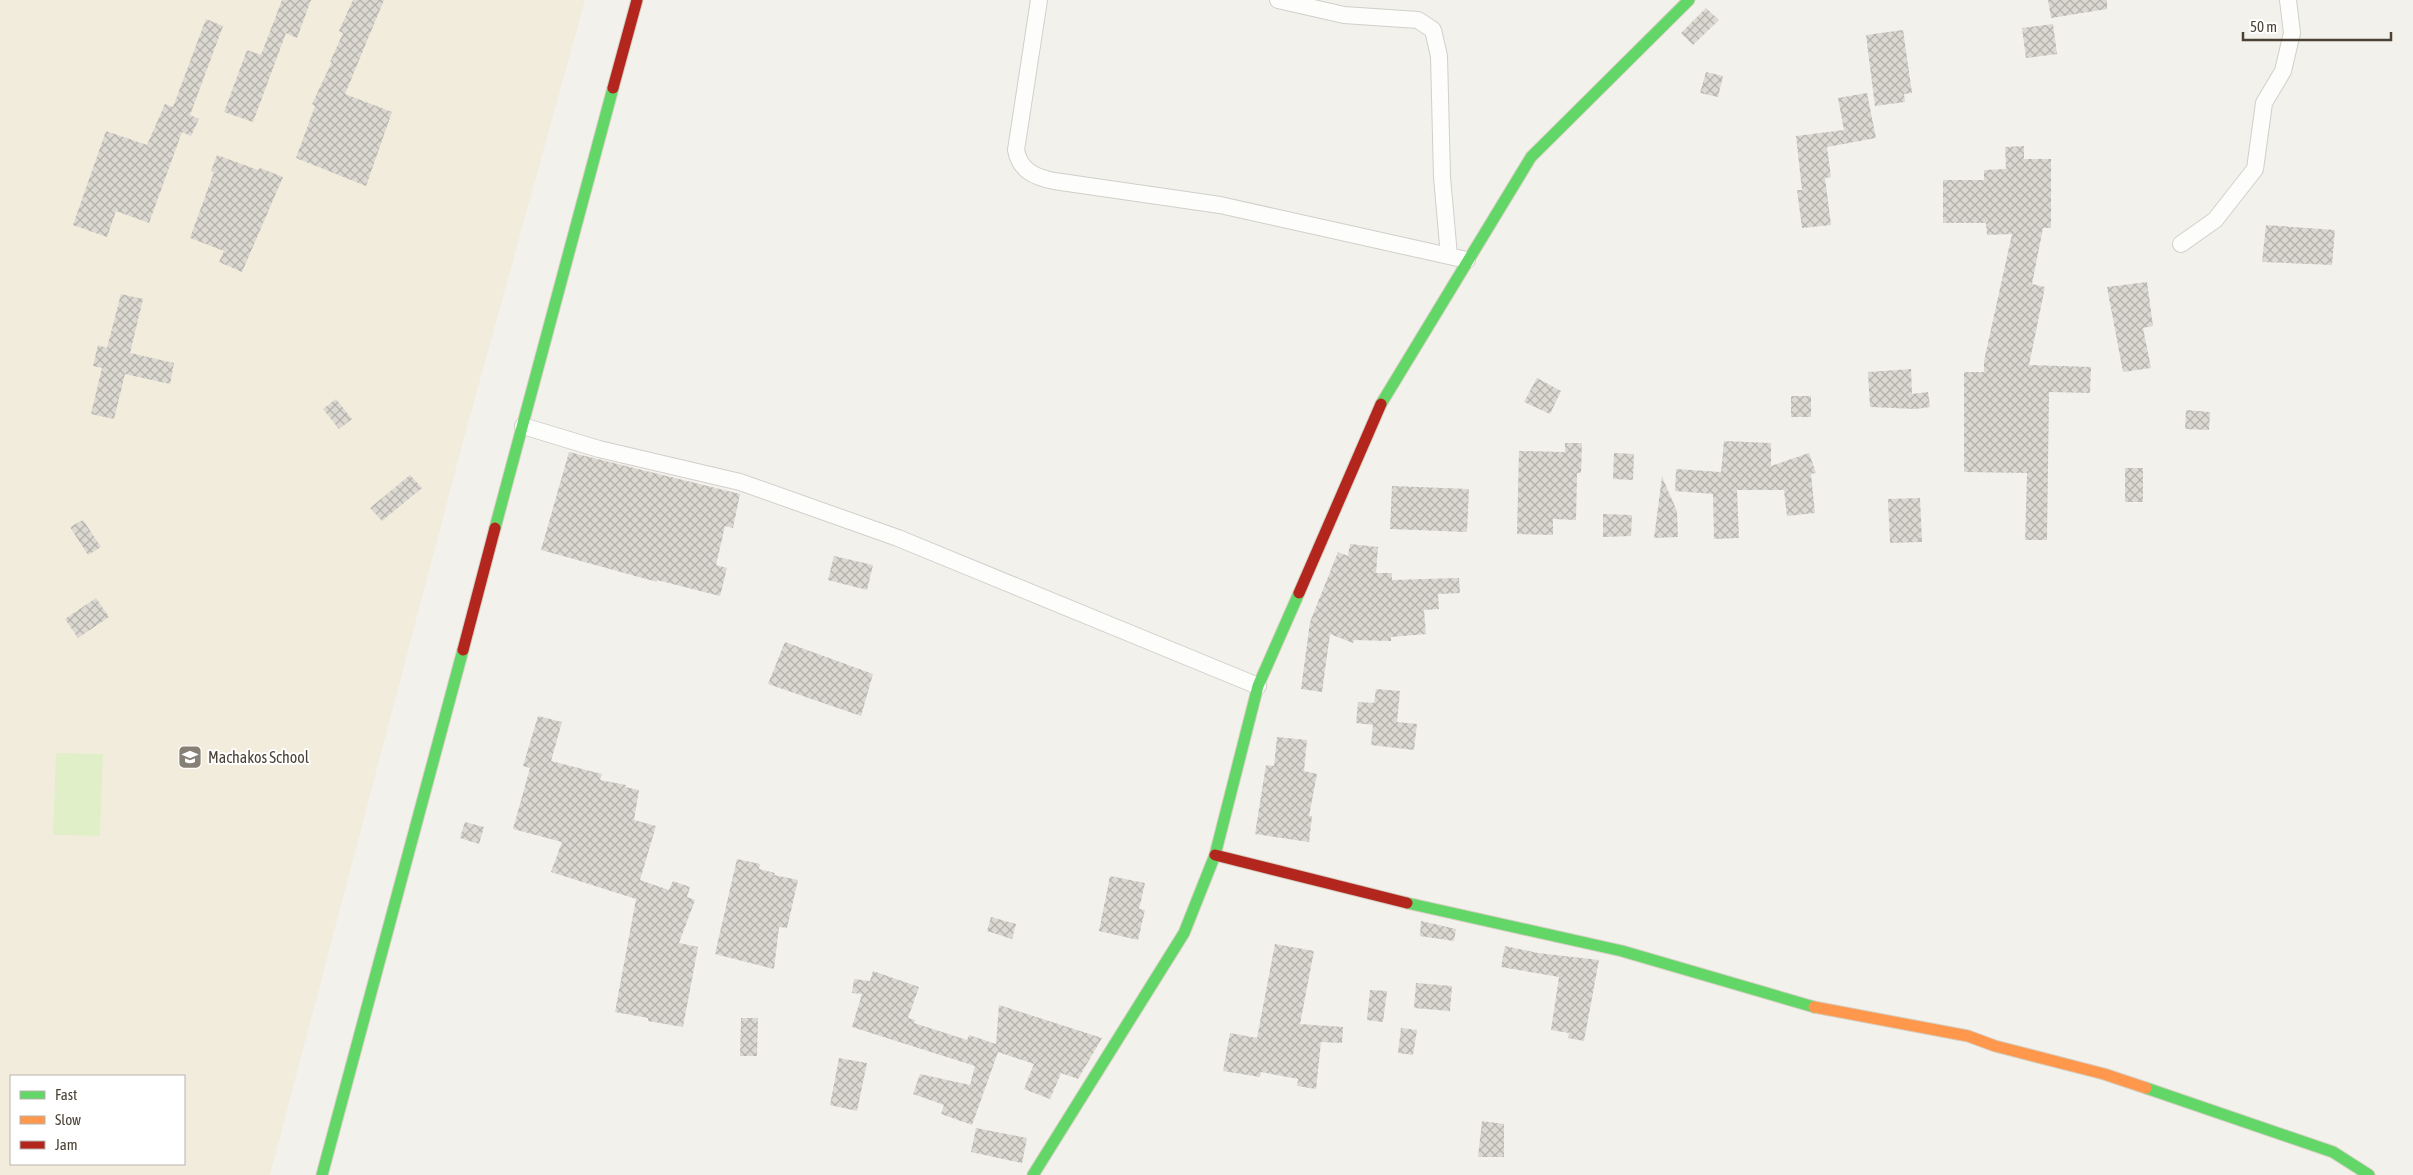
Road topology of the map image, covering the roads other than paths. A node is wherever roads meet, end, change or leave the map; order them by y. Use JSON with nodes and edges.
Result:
{"nodes":[{"id":1,"x":637,"y":0,"type":"edge"},
{"id":2,"x":1039,"y":0,"type":"edge"},
{"id":3,"x":1278,"y":0,"type":"edge"},
{"id":4,"x":1689,"y":0,"type":"edge"},
{"id":5,"x":2288,"y":0,"type":"edge"},
{"id":6,"x":2181,"y":244,"type":"dead end"},
{"id":7,"x":1449,"y":256,"type":"junction"},
{"id":8,"x":1467,"y":260,"type":"junction"},
{"id":9,"x":523,"y":426,"type":"junction"},
{"id":10,"x":1258,"y":686,"type":"junction"},
{"id":11,"x":1215,"y":855,"type":"junction"},
{"id":12,"x":322,"y":1175,"type":"edge"},
{"id":13,"x":1034,"y":1175,"type":"edge"},
{"id":14,"x":2369,"y":1175,"type":"edge"}],
"edges":[{"from":1,"to":9,"type":"street"},
{"from":2,"to":7,"type":"street"},
{"from":3,"to":7,"type":"street"},
{"from":4,"to":8,"type":"street"},
{"from":5,"to":6,"type":"street"},
{"from":7,"to":8,"type":"street"},
{"from":8,"to":10,"type":"street"},
{"from":9,"to":10,"type":"street"},
{"from":9,"to":12,"type":"street"},
{"from":10,"to":11,"type":"street"},
{"from":11,"to":13,"type":"street"},
{"from":11,"to":14,"type":"street"}]}
